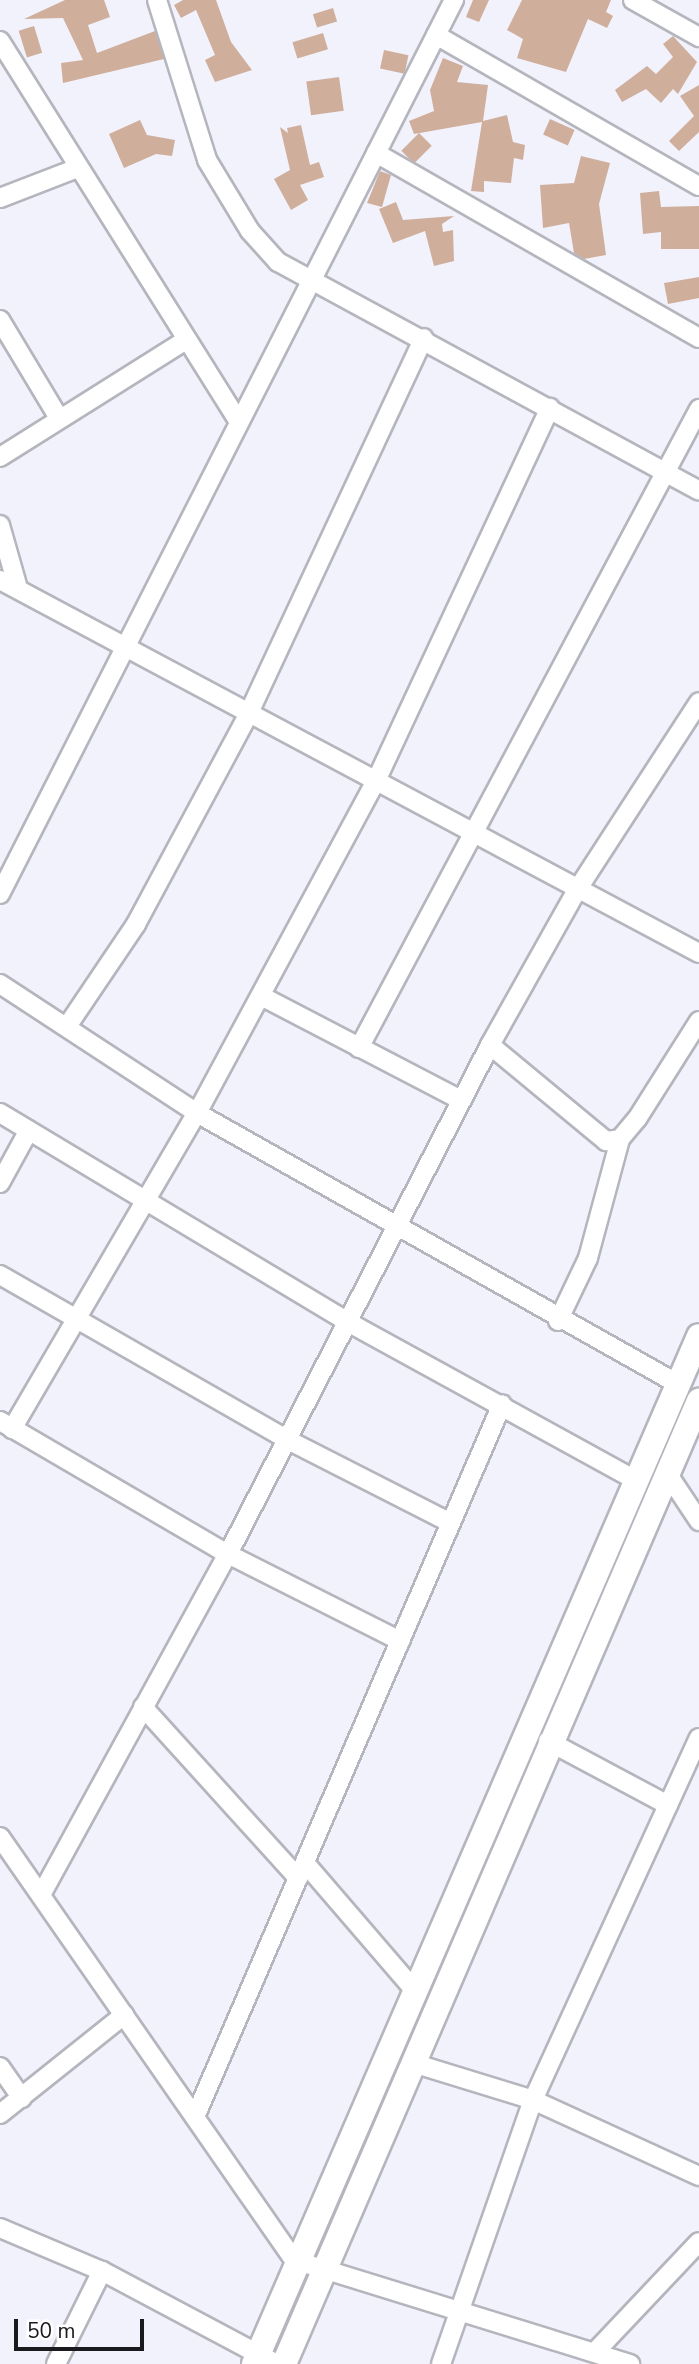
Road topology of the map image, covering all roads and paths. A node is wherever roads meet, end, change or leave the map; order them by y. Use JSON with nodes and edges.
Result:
{"nodes":[{"id":1,"x":157,"y":0,"type":"edge"},
{"id":2,"x":454,"y":0,"type":"edge"},
{"id":3,"x":633,"y":0,"type":"edge"},
{"id":4,"x":436,"y":36,"type":"junction"},
{"id":5,"x":699,"y":37,"type":"edge"},
{"id":6,"x":0,"y":41,"type":"edge"},
{"id":7,"x":376,"y":153,"type":"junction"},
{"id":8,"x":75,"y":169,"type":"junction"},
{"id":9,"x":699,"y":186,"type":"edge"},
{"id":10,"x":0,"y":198,"type":"edge"},
{"id":11,"x":313,"y":276,"type":"junction"},
{"id":12,"x":2,"y":329,"type":"edge"},
{"id":13,"x":424,"y":338,"type":"junction"},
{"id":14,"x":699,"y":338,"type":"edge"},
{"id":15,"x":186,"y":340,"type":"junction"},
{"id":16,"x":551,"y":408,"type":"junction"},
{"id":17,"x":699,"y":409,"type":"edge"},
{"id":18,"x":57,"y":415,"type":"junction"},
{"id":19,"x":239,"y":422,"type":"junction"},
{"id":20,"x":0,"y":457,"type":"edge"},
{"id":21,"x":666,"y":472,"type":"junction"},
{"id":22,"x":699,"y":491,"type":"edge"},
{"id":23,"x":0,"y":525,"type":"edge"},
{"id":24,"x":0,"y":580,"type":"edge"},
{"id":25,"x":18,"y":588,"type":"junction"},
{"id":26,"x":126,"y":651,"type":"junction"},
{"id":27,"x":699,"y":702,"type":"edge"},
{"id":28,"x":247,"y":717,"type":"junction"},
{"id":29,"x":375,"y":783,"type":"junction"},
{"id":30,"x":471,"y":834,"type":"junction"},
{"id":31,"x":3,"y":879,"type":"edge"},
{"id":32,"x":577,"y":890,"type":"junction"},
{"id":33,"x":699,"y":953,"type":"edge"},
{"id":34,"x":0,"y":984,"type":"edge"},
{"id":35,"x":261,"y":996,"type":"junction"},
{"id":36,"x":699,"y":1021,"type":"edge"},
{"id":37,"x":68,"y":1025,"type":"junction"},
{"id":38,"x":490,"y":1045,"type":"junction"},
{"id":39,"x":359,"y":1048,"type":"junction"},
{"id":40,"x":461,"y":1100,"type":"junction"},
{"id":41,"x":0,"y":1113,"type":"edge"},
{"id":42,"x":197,"y":1113,"type":"junction"},
{"id":43,"x":29,"y":1130,"type":"junction"},
{"id":44,"x":620,"y":1139,"type":"junction"},
{"id":45,"x":0,"y":1183,"type":"edge"},
{"id":46,"x":145,"y":1200,"type":"junction"},
{"id":47,"x":397,"y":1226,"type":"junction"},
{"id":48,"x":0,"y":1275,"type":"edge"},
{"id":49,"x":76,"y":1319,"type":"junction"},
{"id":50,"x":346,"y":1321,"type":"junction"},
{"id":51,"x":558,"y":1321,"type":"junction"},
{"id":52,"x":699,"y":1336,"type":"edge"},
{"id":53,"x":678,"y":1384,"type":"junction"},
{"id":54,"x":699,"y":1401,"type":"edge"},
{"id":55,"x":502,"y":1404,"type":"junction"},
{"id":56,"x":6,"y":1425,"type":"edge"},
{"id":57,"x":286,"y":1439,"type":"junction"},
{"id":58,"x":667,"y":1473,"type":"junction"},
{"id":59,"x":635,"y":1480,"type":"junction"},
{"id":60,"x":699,"y":1521,"type":"edge"},
{"id":61,"x":451,"y":1523,"type":"junction"},
{"id":62,"x":228,"y":1554,"type":"junction"},
{"id":63,"x":400,"y":1641,"type":"junction"},
{"id":64,"x":143,"y":1707,"type":"junction"},
{"id":65,"x":699,"y":1738,"type":"edge"},
{"id":66,"x":548,"y":1741,"type":"junction"},
{"id":67,"x":668,"y":1805,"type":"junction"},
{"id":68,"x":0,"y":1837,"type":"edge"},
{"id":69,"x":301,"y":1871,"type":"junction"},
{"id":70,"x":41,"y":1895,"type":"junction"},
{"id":71,"x":416,"y":1992,"type":"junction"},
{"id":72,"x":124,"y":2015,"type":"junction"},
{"id":73,"x":413,"y":2063,"type":"junction"},
{"id":74,"x":0,"y":2067,"type":"edge"},
{"id":75,"x":22,"y":2098,"type":"junction"},
{"id":76,"x":533,"y":2100,"type":"junction"},
{"id":77,"x":0,"y":2114,"type":"edge"},
{"id":78,"x":195,"y":2117,"type":"junction"},
{"id":79,"x":699,"y":2176,"type":"edge"},
{"id":80,"x":0,"y":2228,"type":"edge"},
{"id":81,"x":699,"y":2242,"type":"edge"},
{"id":82,"x":295,"y":2260,"type":"junction"},
{"id":83,"x":102,"y":2271,"type":"junction"},
{"id":84,"x":323,"y":2271,"type":"junction"},
{"id":85,"x":461,"y":2308,"type":"junction"},
{"id":86,"x":595,"y":2352,"type":"junction"},
{"id":87,"x":263,"y":2362,"type":"edge"},
{"id":88,"x":56,"y":2364,"type":"edge"},
{"id":89,"x":284,"y":2364,"type":"edge"},
{"id":90,"x":441,"y":2364,"type":"edge"},
{"id":91,"x":630,"y":2364,"type":"edge"}],
"edges":[{"from":1,"to":11,"type":"street"},
{"from":2,"to":4,"type":"street"},
{"from":3,"to":5,"type":"street"},
{"from":4,"to":7,"type":"street"},
{"from":4,"to":9,"type":"street"},
{"from":6,"to":8,"type":"street"},
{"from":7,"to":11,"type":"street"},
{"from":7,"to":14,"type":"street"},
{"from":8,"to":10,"type":"street"},
{"from":8,"to":15,"type":"street"},
{"from":11,"to":13,"type":"street"},
{"from":11,"to":19,"type":"street"},
{"from":12,"to":18,"type":"street"},
{"from":13,"to":16,"type":"street"},
{"from":13,"to":28,"type":"street"},
{"from":15,"to":18,"type":"street"},
{"from":15,"to":19,"type":"street"},
{"from":16,"to":21,"type":"street"},
{"from":16,"to":29,"type":"street"},
{"from":17,"to":21,"type":"street"},
{"from":18,"to":20,"type":"street"},
{"from":19,"to":26,"type":"street"},
{"from":21,"to":22,"type":"street"},
{"from":21,"to":30,"type":"street"},
{"from":23,"to":25,"type":"street"},
{"from":24,"to":25,"type":"street"},
{"from":25,"to":26,"type":"street"},
{"from":26,"to":28,"type":"street"},
{"from":26,"to":31,"type":"street"},
{"from":27,"to":32,"type":"street"},
{"from":28,"to":29,"type":"street"},
{"from":28,"to":37,"type":"street"},
{"from":29,"to":30,"type":"street"},
{"from":29,"to":35,"type":"street"},
{"from":30,"to":32,"type":"street"},
{"from":30,"to":39,"type":"street"},
{"from":32,"to":33,"type":"street"},
{"from":32,"to":38,"type":"street"},
{"from":34,"to":37,"type":"street"},
{"from":35,"to":39,"type":"street"},
{"from":35,"to":42,"type":"street"},
{"from":36,"to":44,"type":"street"},
{"from":37,"to":42,"type":"street"},
{"from":38,"to":40,"type":"street"},
{"from":38,"to":44,"type":"street"},
{"from":39,"to":40,"type":"street"},
{"from":40,"to":47,"type":"street"},
{"from":41,"to":43,"type":"street"},
{"from":42,"to":46,"type":"street"},
{"from":42,"to":47,"type":"street"},
{"from":43,"to":45,"type":"street"},
{"from":43,"to":46,"type":"street"},
{"from":44,"to":51,"type":"street"},
{"from":46,"to":49,"type":"street"},
{"from":46,"to":50,"type":"street"},
{"from":47,"to":50,"type":"street"},
{"from":47,"to":51,"type":"street"},
{"from":48,"to":49,"type":"street"},
{"from":49,"to":56,"type":"street"},
{"from":49,"to":57,"type":"street"},
{"from":50,"to":55,"type":"street"},
{"from":50,"to":57,"type":"street"},
{"from":51,"to":53,"type":"street"},
{"from":52,"to":53,"type":"main road"},
{"from":53,"to":59,"type":"main road"},
{"from":54,"to":58,"type":"main road"},
{"from":55,"to":59,"type":"street"},
{"from":55,"to":61,"type":"street"},
{"from":56,"to":62,"type":"street"},
{"from":57,"to":61,"type":"street"},
{"from":57,"to":62,"type":"street"},
{"from":58,"to":60,"type":"street"},
{"from":58,"to":66,"type":"main road"},
{"from":59,"to":71,"type":"main road"},
{"from":61,"to":63,"type":"street"},
{"from":62,"to":63,"type":"street"},
{"from":62,"to":64,"type":"street"},
{"from":63,"to":69,"type":"street"},
{"from":64,"to":69,"type":"street"},
{"from":64,"to":70,"type":"street"},
{"from":65,"to":67,"type":"street"},
{"from":66,"to":67,"type":"street"},
{"from":66,"to":73,"type":"main road"},
{"from":67,"to":76,"type":"street"},
{"from":68,"to":70,"type":"street"},
{"from":69,"to":71,"type":"street"},
{"from":69,"to":78,"type":"street"},
{"from":70,"to":72,"type":"street"},
{"from":71,"to":82,"type":"main road"},
{"from":72,"to":75,"type":"street"},
{"from":72,"to":78,"type":"street"},
{"from":73,"to":76,"type":"street"},
{"from":73,"to":84,"type":"main road"},
{"from":74,"to":75,"type":"street"},
{"from":75,"to":77,"type":"street"},
{"from":76,"to":79,"type":"street"},
{"from":76,"to":85,"type":"street"},
{"from":78,"to":82,"type":"street"},
{"from":80,"to":83,"type":"street"},
{"from":81,"to":86,"type":"street"},
{"from":82,"to":84,"type":"street"},
{"from":82,"to":87,"type":"main road"},
{"from":83,"to":87,"type":"street"},
{"from":83,"to":88,"type":"street"},
{"from":84,"to":85,"type":"street"},
{"from":84,"to":89,"type":"main road"},
{"from":85,"to":86,"type":"street"},
{"from":85,"to":90,"type":"street"},
{"from":86,"to":91,"type":"street"}]}
